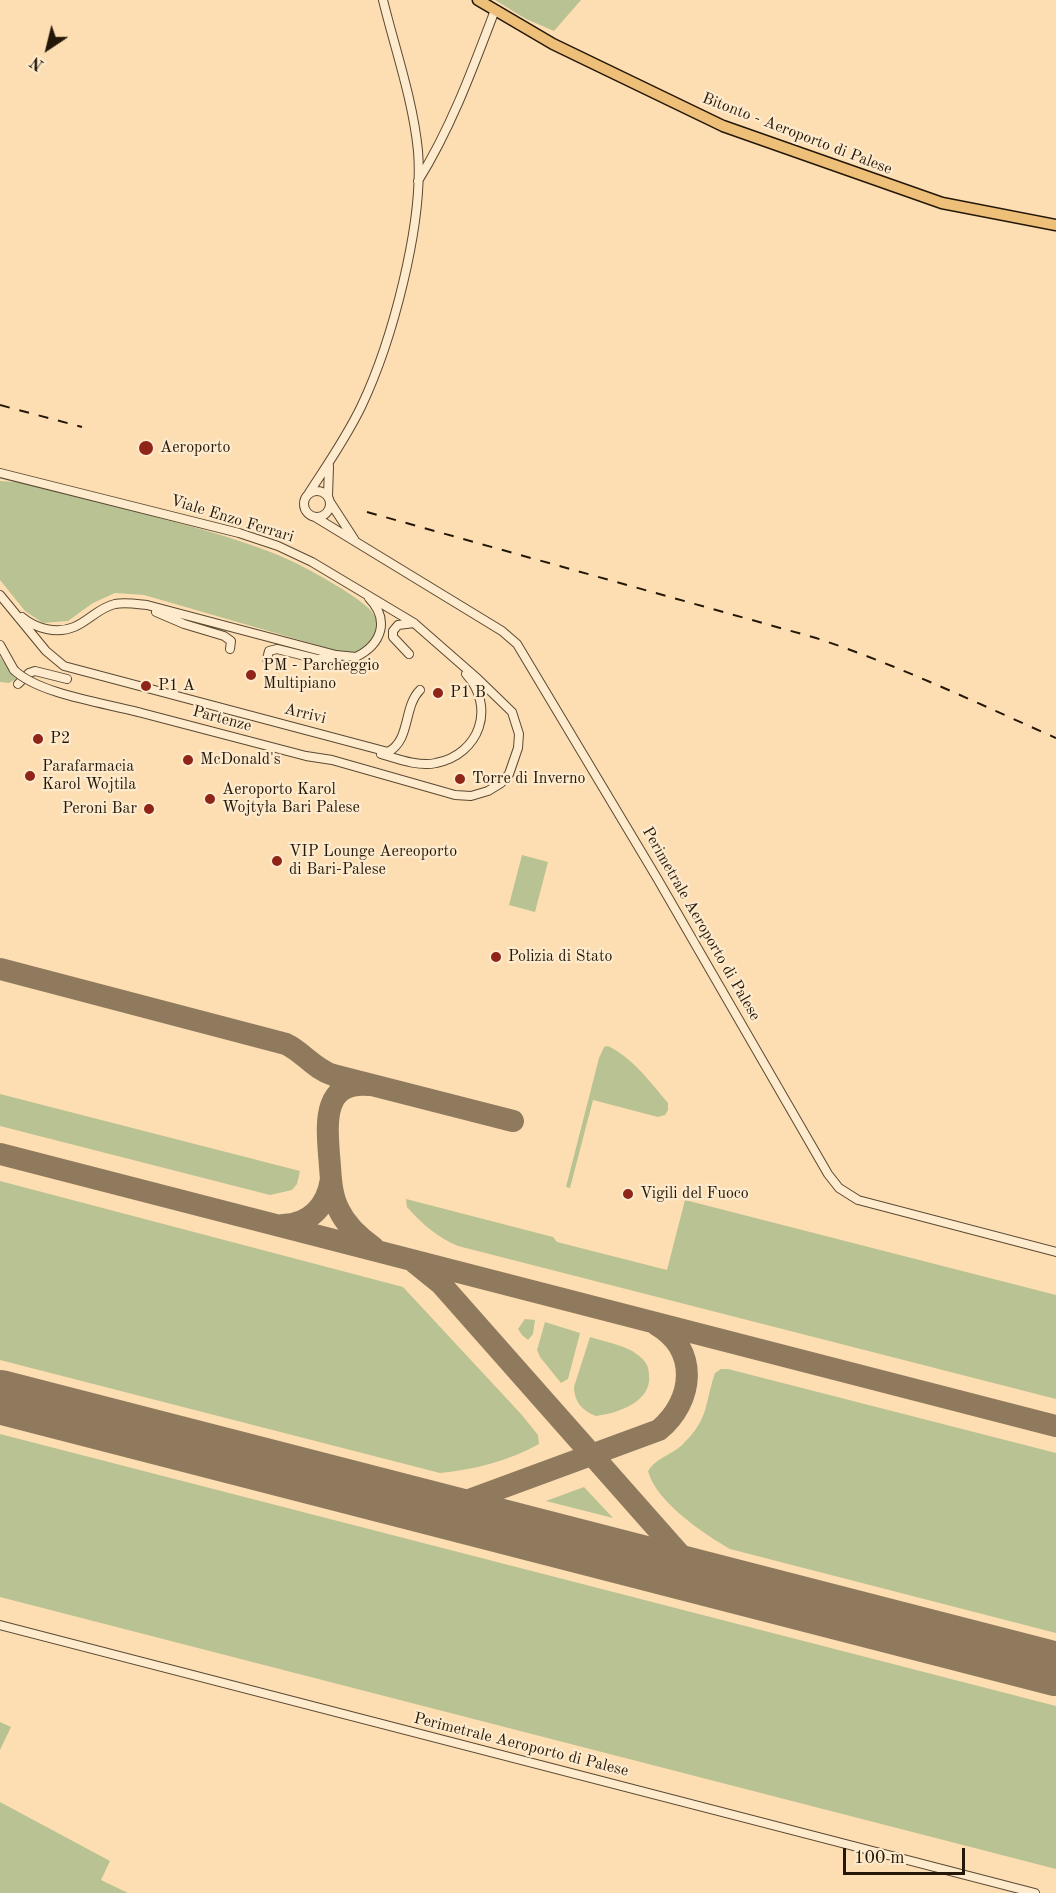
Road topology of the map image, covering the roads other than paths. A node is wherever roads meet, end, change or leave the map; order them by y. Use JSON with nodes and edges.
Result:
{"nodes":[{"id":1,"x":383,"y":0,"type":"edge"},
{"id":2,"x":478,"y":0,"type":"edge"},
{"id":3,"x":495,"y":10,"type":"junction"},
{"id":4,"x":418,"y":182,"type":"junction"},
{"id":5,"x":1056,"y":225,"type":"edge"},
{"id":6,"x":329,"y":466,"type":"junction"},
{"id":7,"x":0,"y":473,"type":"edge"},
{"id":8,"x":309,"y":493,"type":"junction"},
{"id":9,"x":329,"y":499,"type":"junction"},
{"id":10,"x":315,"y":516,"type":"junction"},
{"id":11,"x":356,"y":542,"type":"junction"},
{"id":12,"x":357,"y":588,"type":"junction"},
{"id":13,"x":3,"y":599,"type":"edge"},
{"id":14,"x":130,"y":604,"type":"junction"},
{"id":15,"x":414,"y":622,"type":"junction"},
{"id":16,"x":435,"y":640,"type":"junction"},
{"id":17,"x":0,"y":645,"type":"edge"},
{"id":18,"x":230,"y":649,"type":"dead end"},
{"id":19,"x":409,"y":654,"type":"dead end"},
{"id":20,"x":348,"y":658,"type":"junction"},
{"id":21,"x":267,"y":659,"type":"dead end"},
{"id":22,"x":67,"y":679,"type":"dead end"},
{"id":23,"x":18,"y":684,"type":"dead end"},
{"id":24,"x":420,"y":690,"type":"dead end"},
{"id":25,"x":340,"y":743,"type":"dead end"},
{"id":26,"x":1056,"y":1252,"type":"edge"},
{"id":27,"x":0,"y":1625,"type":"edge"},
{"id":28,"x":1035,"y":1893,"type":"edge"}],
"edges":[{"from":1,"to":4,"type":"street"},
{"from":2,"to":3,"type":"main road","name":"Bitonto - Aeroporto di Palese"},
{"from":3,"to":4,"type":"street"},
{"from":3,"to":5,"type":"main road","name":"Bitonto - Aeroporto di Palese"},
{"from":4,"to":6,"type":"street"},
{"from":6,"to":8,"type":"street"},
{"from":6,"to":9,"type":"street"},
{"from":7,"to":12,"type":"street","name":"Viale Enzo Ferrari"},
{"from":8,"to":9,"type":"street"},
{"from":8,"to":10,"type":"street"},
{"from":9,"to":10,"type":"street"},
{"from":9,"to":11,"type":"street","name":"Perimetrale Aeroporto di Palese"},
{"from":10,"to":11,"type":"street","name":"Perimetrale Aeroporto di Palese"},
{"from":11,"to":26,"type":"street","name":"Perimetrale Aeroporto di Palese"},
{"from":12,"to":15,"type":"street","name":"Viale Enzo Ferrari"},
{"from":12,"to":20,"type":"street"},
{"from":13,"to":14,"type":"street"},
{"from":13,"to":24,"type":"street","name":"Arrivi"},
{"from":14,"to":18,"type":"street"},
{"from":14,"to":20,"type":"street"},
{"from":15,"to":16,"type":"street","name":"Viale Enzo Ferrari"},
{"from":15,"to":19,"type":"street"},
{"from":16,"to":17,"type":"street","name":"Partenze","bridge":true},
{"from":16,"to":25,"type":"street","name":"Arrivi"},
{"from":20,"to":21,"type":"street"},
{"from":22,"to":23,"type":"street"},
{"from":27,"to":28,"type":"street","name":"Perimetrale Aeroporto di Palese"}]}
